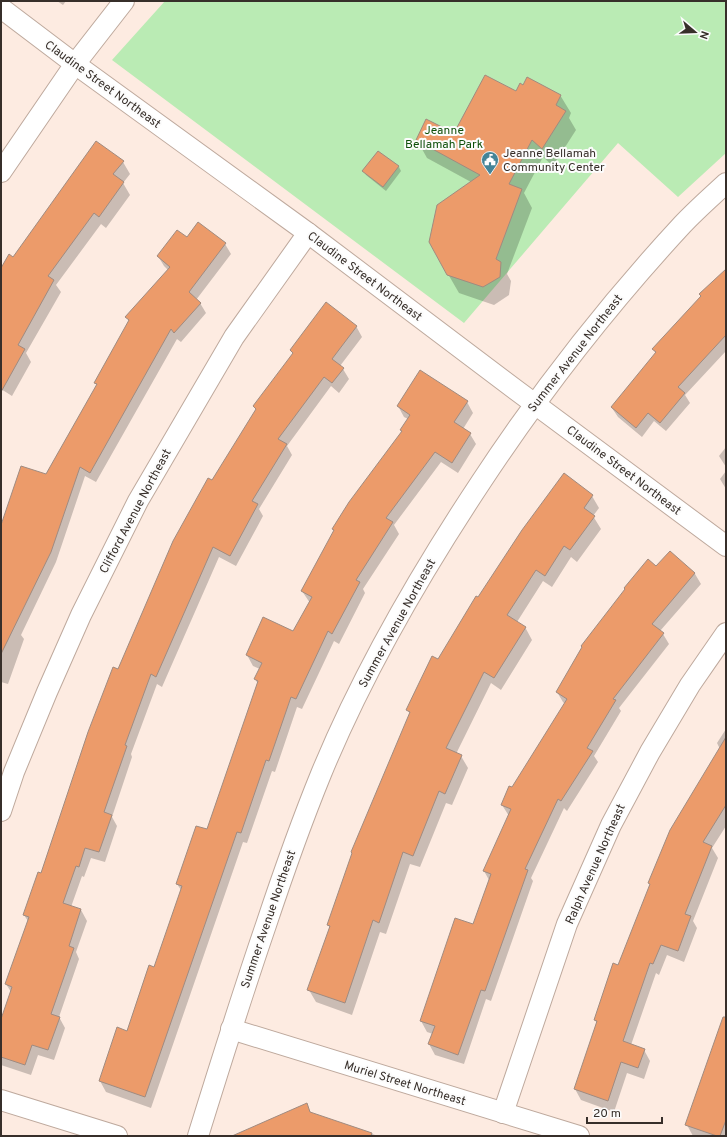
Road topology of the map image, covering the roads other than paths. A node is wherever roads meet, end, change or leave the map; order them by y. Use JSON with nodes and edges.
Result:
{"nodes":[{"id":1,"x":124,"y":1,"type":"edge"},
{"id":2,"x":1,"y":8,"type":"edge"},
{"id":3,"x":75,"y":64,"type":"junction"},
{"id":4,"x":1,"y":172,"type":"edge"},
{"id":5,"x":726,"y":183,"type":"edge"},
{"id":6,"x":308,"y":233,"type":"junction"},
{"id":7,"x":534,"y":404,"type":"junction"},
{"id":8,"x":726,"y":546,"type":"edge"},
{"id":9,"x":726,"y":633,"type":"edge"},
{"id":10,"x":1,"y":811,"type":"edge"},
{"id":11,"x":231,"y":1028,"type":"junction"},
{"id":12,"x":1,"y":1100,"type":"edge"},
{"id":13,"x":503,"y":1113,"type":"junction"},
{"id":14,"x":117,"y":1136,"type":"edge"},
{"id":15,"x":198,"y":1136,"type":"edge"},
{"id":16,"x":579,"y":1136,"type":"edge"}],
"edges":[{"from":1,"to":3,"type":"street"},
{"from":2,"to":3,"type":"street","name":"Claudine Street Northeast"},
{"from":3,"to":4,"type":"street"},
{"from":3,"to":6,"type":"street","name":"Claudine Street Northeast"},
{"from":5,"to":7,"type":"street","name":"Summer Avenue Northeast"},
{"from":6,"to":7,"type":"street","name":"Claudine Street Northeast"},
{"from":6,"to":10,"type":"street","name":"Clifford Avenue Northeast"},
{"from":7,"to":8,"type":"street","name":"Claudine Street Northeast"},
{"from":7,"to":11,"type":"street","name":"Summer Avenue Northeast"},
{"from":9,"to":13,"type":"street","name":"Ralph Avenue Northeast"},
{"from":11,"to":13,"type":"street","name":"Muriel Street Northeast"},
{"from":11,"to":15,"type":"street","name":"Summer Avenue Northeast"},
{"from":12,"to":14,"type":"street"},
{"from":13,"to":16,"type":"street","name":"Muriel Street Northeast"}]}
